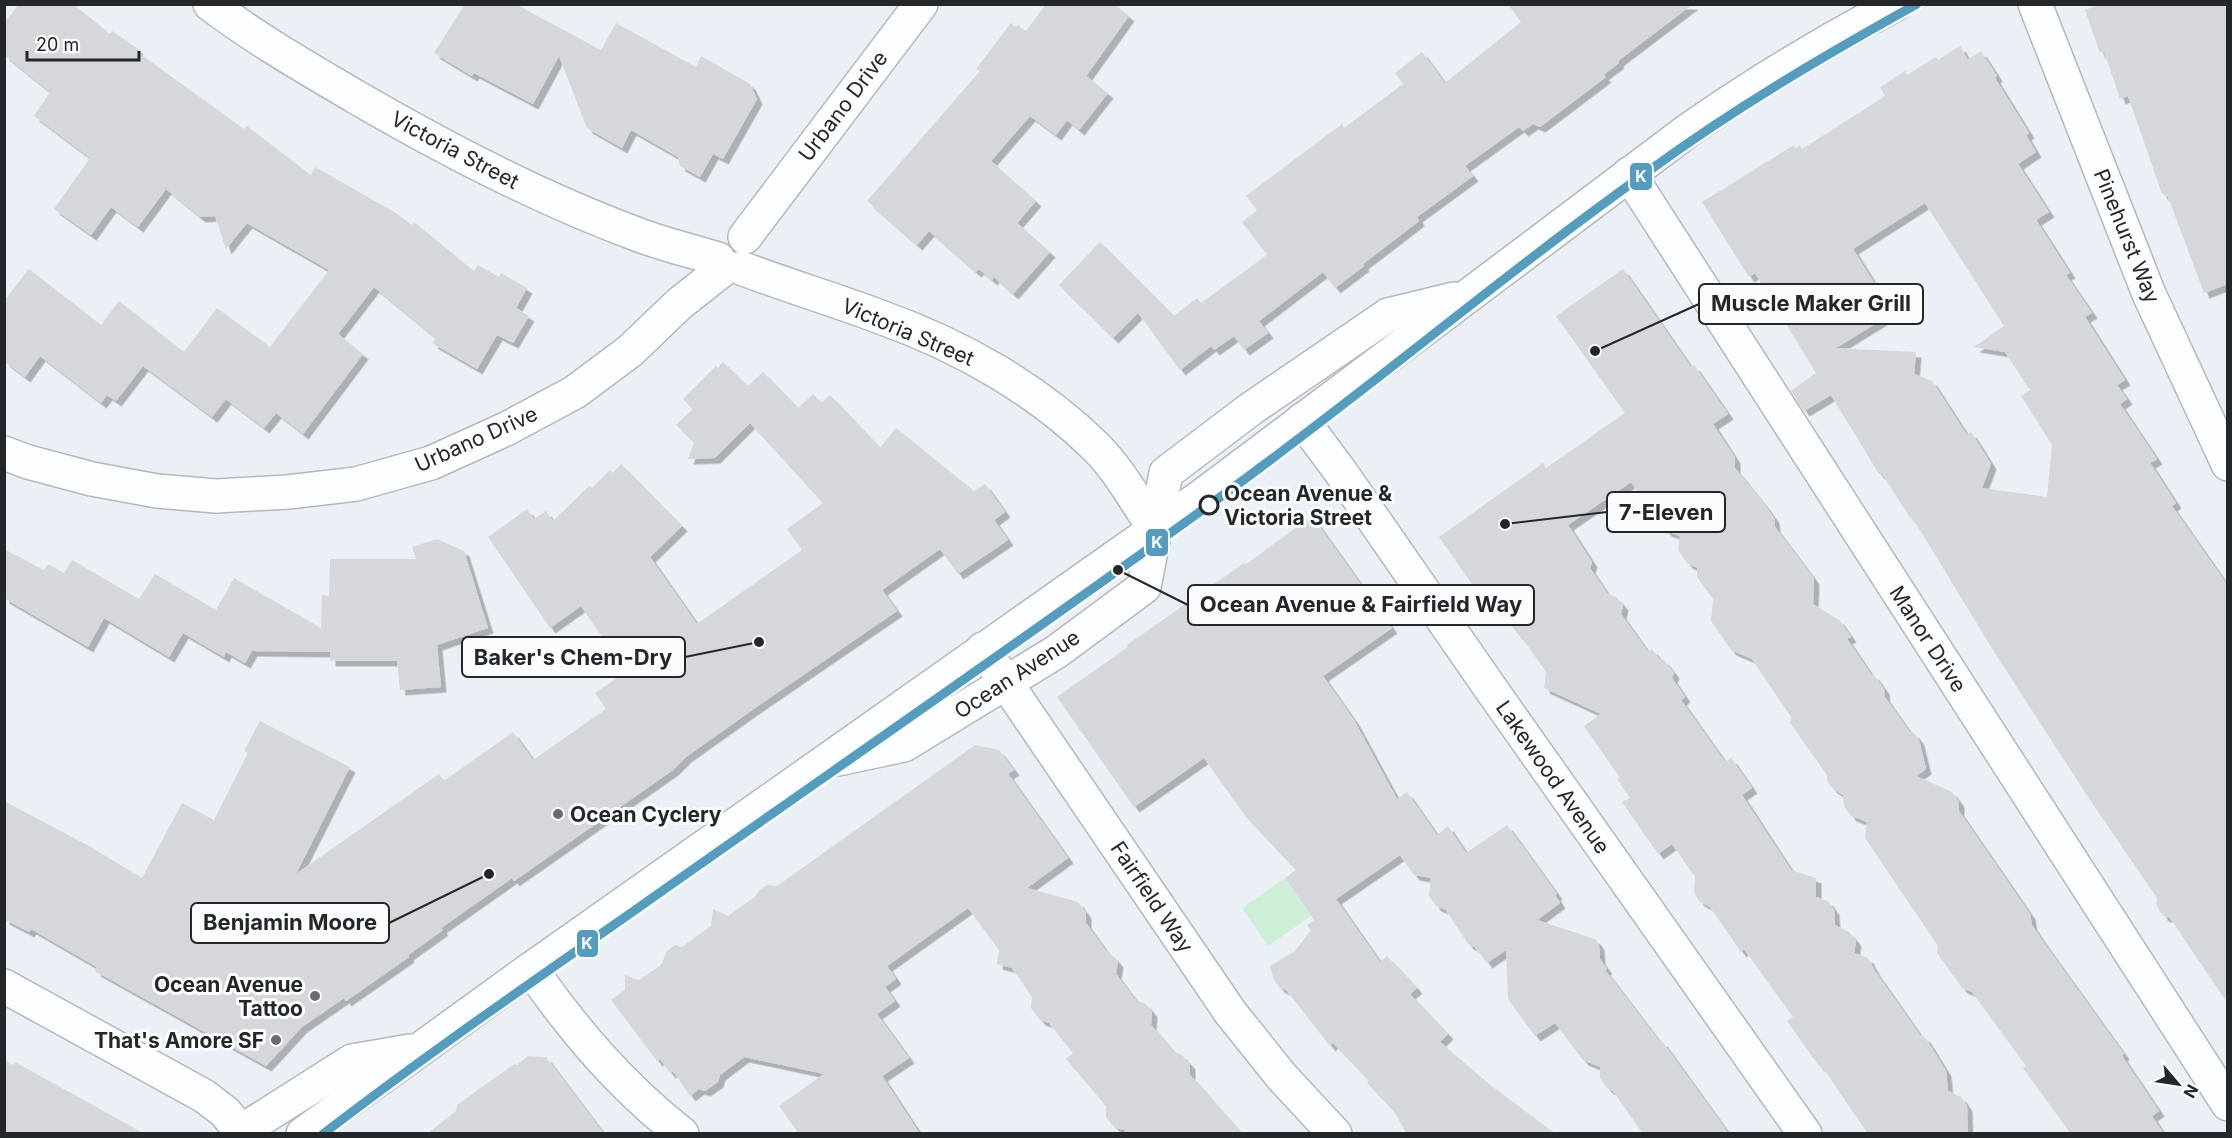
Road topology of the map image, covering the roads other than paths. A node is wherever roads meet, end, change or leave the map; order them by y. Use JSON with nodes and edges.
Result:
{"nodes":[{"id":1,"x":210,"y":4,"type":"edge"},
{"id":2,"x":921,"y":4,"type":"edge"},
{"id":3,"x":1896,"y":4,"type":"edge"},
{"id":4,"x":2035,"y":4,"type":"edge"},
{"id":5,"x":1629,"y":174,"type":"junction"},
{"id":6,"x":733,"y":258,"type":"junction"},
{"id":7,"x":1468,"y":295,"type":"junction"},
{"id":8,"x":1302,"y":420,"type":"junction"},
{"id":9,"x":4,"y":453,"type":"edge"},
{"id":10,"x":2228,"y":464,"type":"edge"},
{"id":11,"x":1155,"y":529,"type":"junction"},
{"id":12,"x":983,"y":649,"type":"junction"},
{"id":13,"x":1005,"y":683,"type":"junction"},
{"id":14,"x":825,"y":761,"type":"junction"},
{"id":15,"x":531,"y":969,"type":"junction"},
{"id":16,"x":4,"y":986,"type":"edge"},
{"id":17,"x":417,"y":1050,"type":"junction"},
{"id":18,"x":2228,"y":1104,"type":"edge"},
{"id":19,"x":240,"y":1133,"type":"edge"},
{"id":20,"x":303,"y":1134,"type":"edge"},
{"id":21,"x":682,"y":1134,"type":"edge"},
{"id":22,"x":1335,"y":1134,"type":"edge"},
{"id":23,"x":1805,"y":1134,"type":"edge"}],
"edges":[{"from":1,"to":6,"type":"street","name":"Victoria Street"},
{"from":2,"to":6,"type":"street","name":"Urbano Drive"},
{"from":3,"to":5,"type":"street","name":"Ocean Avenue"},
{"from":4,"to":10,"type":"street","name":"Pinehurst Way"},
{"from":5,"to":7,"type":"street","name":"Ocean Avenue"},
{"from":5,"to":18,"type":"street","name":"Manor Drive"},
{"from":6,"to":9,"type":"street","name":"Urbano Drive"},
{"from":6,"to":11,"type":"street","name":"Victoria Street"},
{"from":7,"to":8,"type":"street","name":"Ocean Avenue"},
{"from":7,"to":11,"type":"street","name":"Ocean Avenue"},
{"from":8,"to":11,"type":"street","name":"Ocean Avenue"},
{"from":8,"to":23,"type":"street","name":"Lakewood Avenue"},
{"from":11,"to":12,"type":"street","name":"Ocean Avenue"},
{"from":11,"to":13,"type":"street","name":"Ocean Avenue"},
{"from":12,"to":13,"type":"street","name":"Fairfield Way"},
{"from":12,"to":14,"type":"street","name":"Ocean Avenue"},
{"from":13,"to":14,"type":"street","name":"Ocean Avenue"},
{"from":13,"to":22,"type":"street","name":"Fairfield Way"},
{"from":14,"to":15,"type":"street","name":"Ocean Avenue"},
{"from":15,"to":17,"type":"street","name":"Ocean Avenue"},
{"from":15,"to":21,"type":"street"},
{"from":16,"to":19,"type":"street"},
{"from":17,"to":19,"type":"street","name":"Ocean Avenue"},
{"from":17,"to":20,"type":"street","name":"Ocean Avenue"}]}
